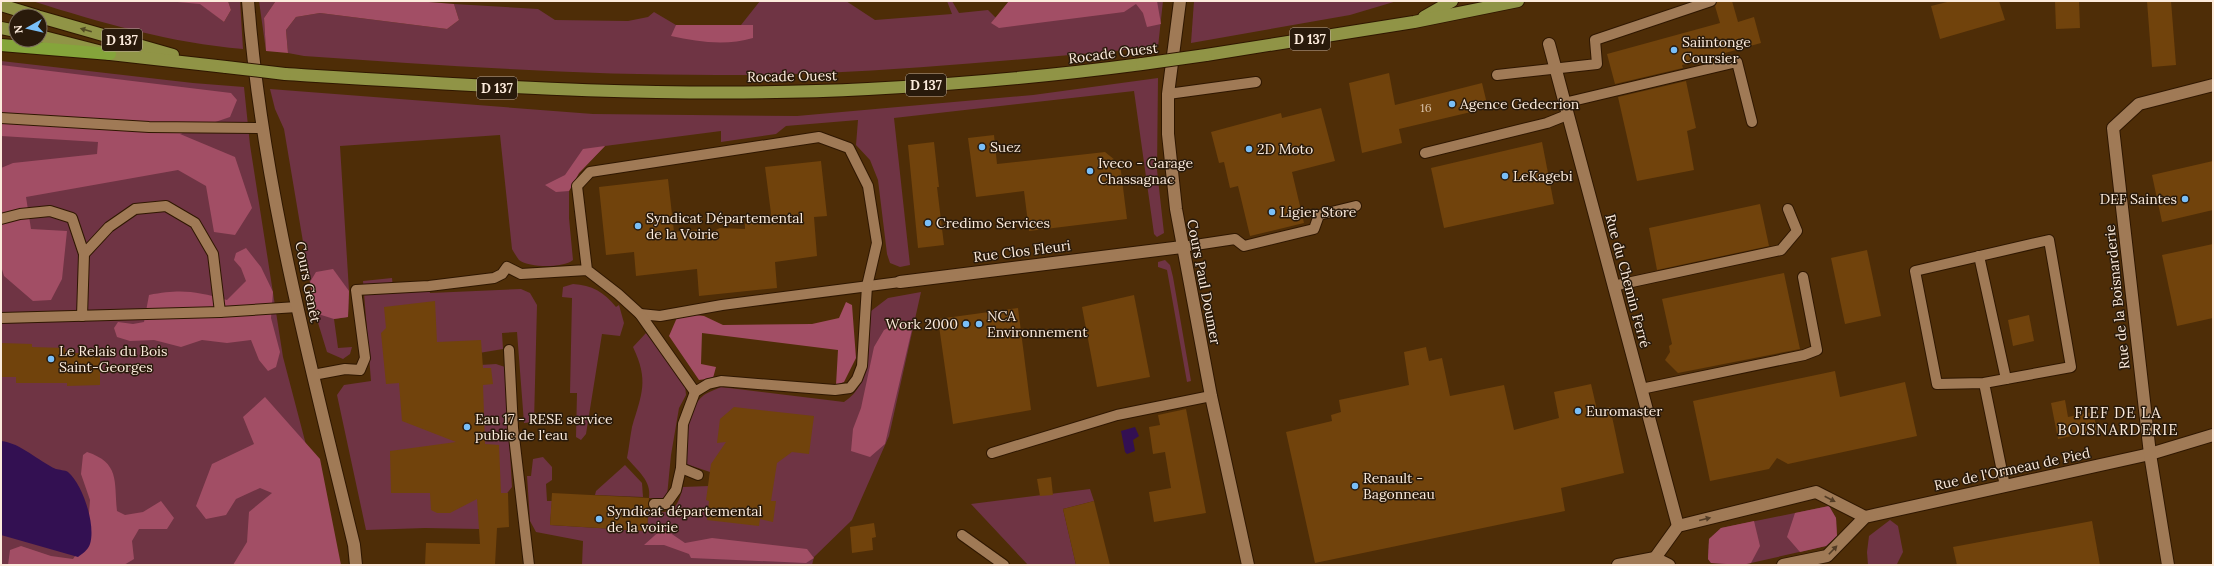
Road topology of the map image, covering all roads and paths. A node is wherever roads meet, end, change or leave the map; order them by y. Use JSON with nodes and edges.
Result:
{"nodes":[{"id":1,"x":248,"y":1,"type":"edge"},
{"id":2,"x":1180,"y":1,"type":"edge"},
{"id":3,"x":1452,"y":1,"type":"edge"},
{"id":4,"x":1518,"y":1,"type":"edge"},
{"id":5,"x":1711,"y":1,"type":"edge"},
{"id":6,"x":48,"y":19,"type":"edge"},
{"id":7,"x":1414,"y":22,"type":"junction"},
{"id":8,"x":48,"y":38,"type":"edge"},
{"id":9,"x":1549,"y":44,"type":"dead end"},
{"id":10,"x":1,"y":45,"type":"edge"},
{"id":11,"x":110,"y":54,"type":"junction"},
{"id":12,"x":205,"y":64,"type":"junction"},
{"id":13,"x":1555,"y":70,"type":"junction"},
{"id":14,"x":1497,"y":75,"type":"dead end"},
{"id":15,"x":1256,"y":82,"type":"dead end"},
{"id":16,"x":2213,"y":85,"type":"edge"},
{"id":17,"x":1168,"y":94,"type":"junction"},
{"id":18,"x":1564,"y":103,"type":"junction"},
{"id":19,"x":1567,"y":115,"type":"junction"},
{"id":20,"x":1,"y":118,"type":"edge"},
{"id":21,"x":1752,"y":122,"type":"dead end"},
{"id":22,"x":263,"y":128,"type":"junction"},
{"id":23,"x":1425,"y":153,"type":"dead end"},
{"id":24,"x":1356,"y":206,"type":"dead end"},
{"id":25,"x":1788,"y":209,"type":"dead end"},
{"id":26,"x":1,"y":219,"type":"edge"},
{"id":27,"x":1182,"y":247,"type":"junction"},
{"id":28,"x":84,"y":254,"type":"junction"},
{"id":29,"x":1979,"y":256,"type":"junction"},
{"id":30,"x":587,"y":270,"type":"junction"},
{"id":31,"x":1803,"y":277,"type":"dead end"},
{"id":32,"x":900,"y":282,"type":"joint"},
{"id":33,"x":867,"y":286,"type":"junction"},
{"id":34,"x":1613,"y":286,"type":"junction"},
{"id":35,"x":297,"y":307,"type":"junction"},
{"id":36,"x":220,"y":312,"type":"junction"},
{"id":37,"x":640,"y":314,"type":"junction"},
{"id":38,"x":82,"y":316,"type":"junction"},
{"id":39,"x":1,"y":318,"type":"edge"},
{"id":40,"x":509,"y":350,"type":"dead end"},
{"id":41,"x":313,"y":375,"type":"junction"},
{"id":42,"x":2006,"y":379,"type":"junction"},
{"id":43,"x":1984,"y":384,"type":"junction"},
{"id":44,"x":1641,"y":389,"type":"junction"},
{"id":45,"x":695,"y":392,"type":"junction"},
{"id":46,"x":1211,"y":396,"type":"junction"},
{"id":47,"x":2213,"y":435,"type":"edge"},
{"id":48,"x":992,"y":453,"type":"dead end"},
{"id":49,"x":2150,"y":454,"type":"junction"},
{"id":50,"x":681,"y":468,"type":"junction"},
{"id":51,"x":698,"y":475,"type":"dead end"},
{"id":52,"x":2005,"y":486,"type":"junction"},
{"id":53,"x":654,"y":504,"type":"dead end"},
{"id":54,"x":1865,"y":517,"type":"junction"},
{"id":55,"x":1678,"y":526,"type":"junction"},
{"id":56,"x":962,"y":535,"type":"dead end"},
{"id":57,"x":1655,"y":558,"type":"junction"},
{"id":58,"x":356,"y":565,"type":"edge"},
{"id":59,"x":529,"y":565,"type":"edge"},
{"id":60,"x":1004,"y":565,"type":"edge"},
{"id":61,"x":1248,"y":565,"type":"edge"},
{"id":62,"x":1618,"y":565,"type":"edge"},
{"id":63,"x":1670,"y":565,"type":"edge"},
{"id":64,"x":1783,"y":565,"type":"edge"},
{"id":65,"x":2168,"y":565,"type":"edge"}],
"edges":[{"from":1,"to":22,"type":"street","name":"Cours Genêt"},
{"from":2,"to":17,"type":"street","name":"Cours Paul Doumer"},
{"from":3,"to":7,"type":"main road","number":"D 137"},
{"from":4,"to":7,"type":"main road","name":"Rocade Ouest","number":"D 137"},
{"from":5,"to":13,"type":"lane"},
{"from":12,"to":6,"type":"main road","number":"D 137","one_way":true},
{"from":7,"to":12,"type":"main road","name":"Rocade Ouest","number":"D 137","bridge":true},
{"from":8,"to":11,"type":"main road","number":"D 137"},
{"from":9,"to":13,"type":"street","name":"Rue du Chemin Ferré"},
{"from":10,"to":11,"type":"highway"},
{"from":11,"to":12,"type":"main road","number":"D 137"},
{"from":13,"to":14,"type":"lane"},
{"from":13,"to":18,"type":"street","name":"Rue du Chemin Ferré"},
{"from":15,"to":17,"type":"lane"},
{"from":16,"to":49,"type":"street","name":"Rue de la Boisnarderie"},
{"from":17,"to":27,"type":"street","name":"Cours Paul Doumer"},
{"from":18,"to":19,"type":"street","name":"Rue du Chemin Ferré"},
{"from":18,"to":21,"type":"lane"},
{"from":19,"to":23,"type":"lane"},
{"from":19,"to":34,"type":"street","name":"Rue du Chemin Ferré"},
{"from":20,"to":22,"type":"lane"},
{"from":22,"to":35,"type":"street","name":"Cours Genêt"},
{"from":24,"to":27,"type":"lane"},
{"from":25,"to":34,"type":"lane"},
{"from":26,"to":28,"type":"lane"},
{"from":27,"to":32,"type":"street","name":"Rue Clos Fleuri"},
{"from":27,"to":46,"type":"street","name":"Cours Paul Doumer"},
{"from":28,"to":36,"type":"lane"},
{"from":28,"to":38,"type":"lane"},
{"from":29,"to":42,"type":"lane"},
{"from":29,"to":42,"type":"lane"},
{"from":29,"to":43,"type":"lane"},
{"from":30,"to":33,"type":"lane"},
{"from":30,"to":37,"type":"lane"},
{"from":30,"to":41,"type":"lane"},
{"from":31,"to":44,"type":"lane"},
{"from":32,"to":33,"type":"lane","name":"Rue Clos Fleuri"},
{"from":33,"to":37,"type":"lane","name":"Rue Clos Fleuri"},
{"from":33,"to":45,"type":"lane"},
{"from":34,"to":44,"type":"street","name":"Rue du Chemin Ferré"},
{"from":35,"to":36,"type":"lane"},
{"from":35,"to":41,"type":"street","name":"Cours Genêt"},
{"from":36,"to":38,"type":"lane"},
{"from":37,"to":45,"type":"lane"},
{"from":38,"to":39,"type":"lane"},
{"from":40,"to":59,"type":"lane"},
{"from":41,"to":58,"type":"street","name":"Cours Genêt"},
{"from":42,"to":43,"type":"lane"},
{"from":43,"to":52,"type":"lane"},
{"from":44,"to":55,"type":"street","name":"Rue du Chemin Ferré"},
{"from":45,"to":50,"type":"lane"},
{"from":46,"to":48,"type":"lane"},
{"from":46,"to":61,"type":"street","name":"Cours Paul Doumer"},
{"from":47,"to":49,"type":"street","name":"Rue de l'Ormeau de Pied"},
{"from":49,"to":52,"type":"street","name":"Rue de l'Ormeau de Pied"},
{"from":49,"to":65,"type":"street"},
{"from":50,"to":51,"type":"lane"},
{"from":50,"to":53,"type":"lane"},
{"from":52,"to":54,"type":"street","name":"Rue de l'Ormeau de Pied"},
{"from":55,"to":54,"type":"street","one_way":true},
{"from":64,"to":54,"type":"street","one_way":true},
{"from":55,"to":57,"type":"street"},
{"from":56,"to":60,"type":"lane"},
{"from":57,"to":62,"type":"street"},
{"from":57,"to":63,"type":"street"}]}
